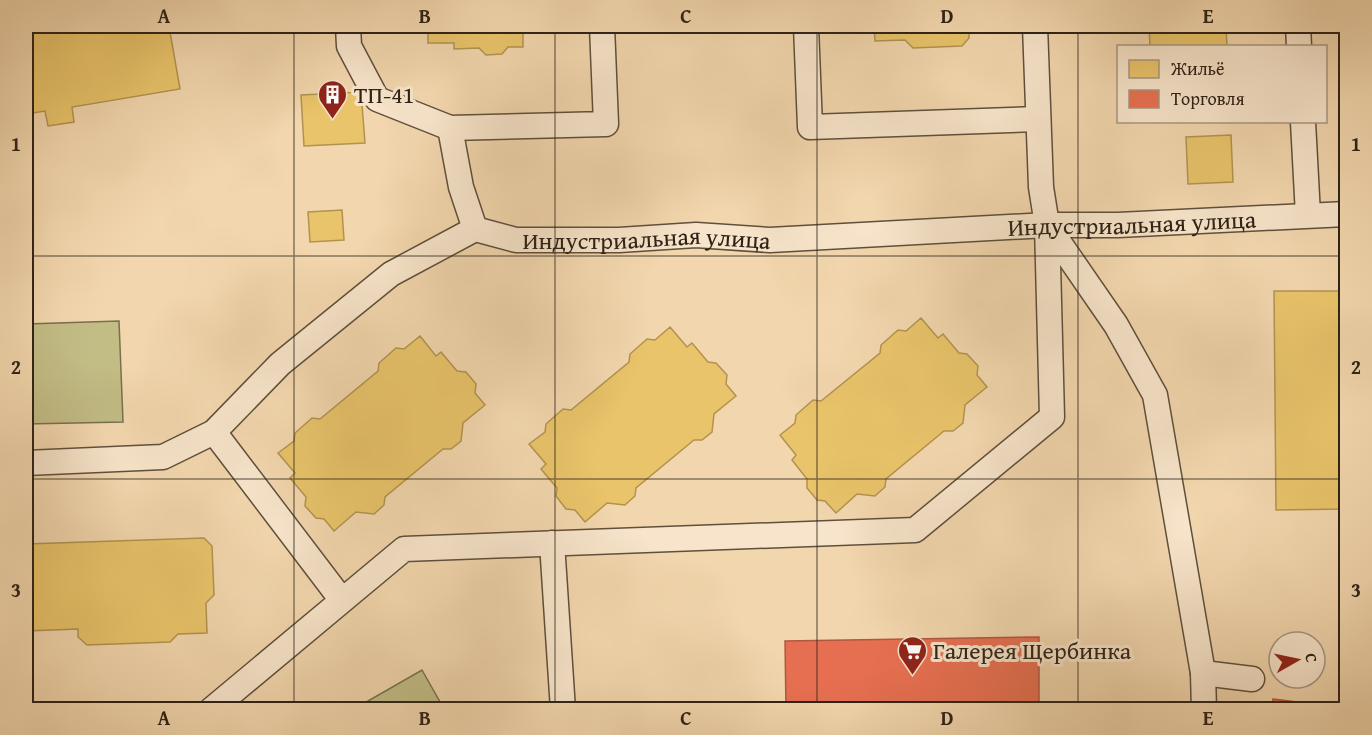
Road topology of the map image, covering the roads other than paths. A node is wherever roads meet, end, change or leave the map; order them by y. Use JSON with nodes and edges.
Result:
{"nodes":[{"id":1,"x":348,"y":26,"type":"edge"},
{"id":2,"x":602,"y":26,"type":"edge"},
{"id":3,"x":806,"y":26,"type":"edge"},
{"id":4,"x":1035,"y":26,"type":"edge"},
{"id":5,"x":1298,"y":26,"type":"edge"},
{"id":6,"x":1299,"y":45,"type":"edge"},
{"id":7,"x":1038,"y":119,"type":"junction"},
{"id":8,"x":1303,"y":123,"type":"edge"},
{"id":9,"x":450,"y":128,"type":"junction"},
{"id":10,"x":1347,"y":214,"type":"edge"},
{"id":11,"x":1308,"y":215,"type":"junction"},
{"id":12,"x":1047,"y":225,"type":"junction"},
{"id":13,"x":475,"y":229,"type":"junction"},
{"id":14,"x":214,"y":432,"type":"junction"},
{"id":15,"x":26,"y":464,"type":"edge"},
{"id":16,"x":552,"y":543,"type":"junction"},
{"id":17,"x":341,"y":599,"type":"junction"},
{"id":18,"x":1203,"y":673,"type":"junction"},
{"id":19,"x":1252,"y":680,"type":"dead end"},
{"id":20,"x":211,"y":710,"type":"edge"},
{"id":21,"x":563,"y":710,"type":"edge"},
{"id":22,"x":1203,"y":710,"type":"edge"}],
"edges":[{"from":1,"to":9,"type":"lane"},
{"from":2,"to":9,"type":"lane"},
{"from":3,"to":7,"type":"lane"},
{"from":4,"to":7,"type":"lane"},
{"from":5,"to":6,"type":"lane"},
{"from":7,"to":12,"type":"lane"},
{"from":8,"to":11,"type":"lane"},
{"from":9,"to":13,"type":"lane"},
{"from":10,"to":11,"type":"lane","name":"Индустриальная улица"},
{"from":11,"to":12,"type":"lane","name":"Индустриальная улица"},
{"from":12,"to":13,"type":"lane","name":"Индустриальная улица"},
{"from":12,"to":16,"type":"lane"},
{"from":12,"to":18,"type":"lane"},
{"from":13,"to":14,"type":"lane"},
{"from":14,"to":15,"type":"lane"},
{"from":14,"to":17,"type":"lane"},
{"from":16,"to":17,"type":"lane"},
{"from":16,"to":21,"type":"lane"},
{"from":17,"to":20,"type":"lane"},
{"from":18,"to":19,"type":"lane"},
{"from":18,"to":22,"type":"lane"}]}
